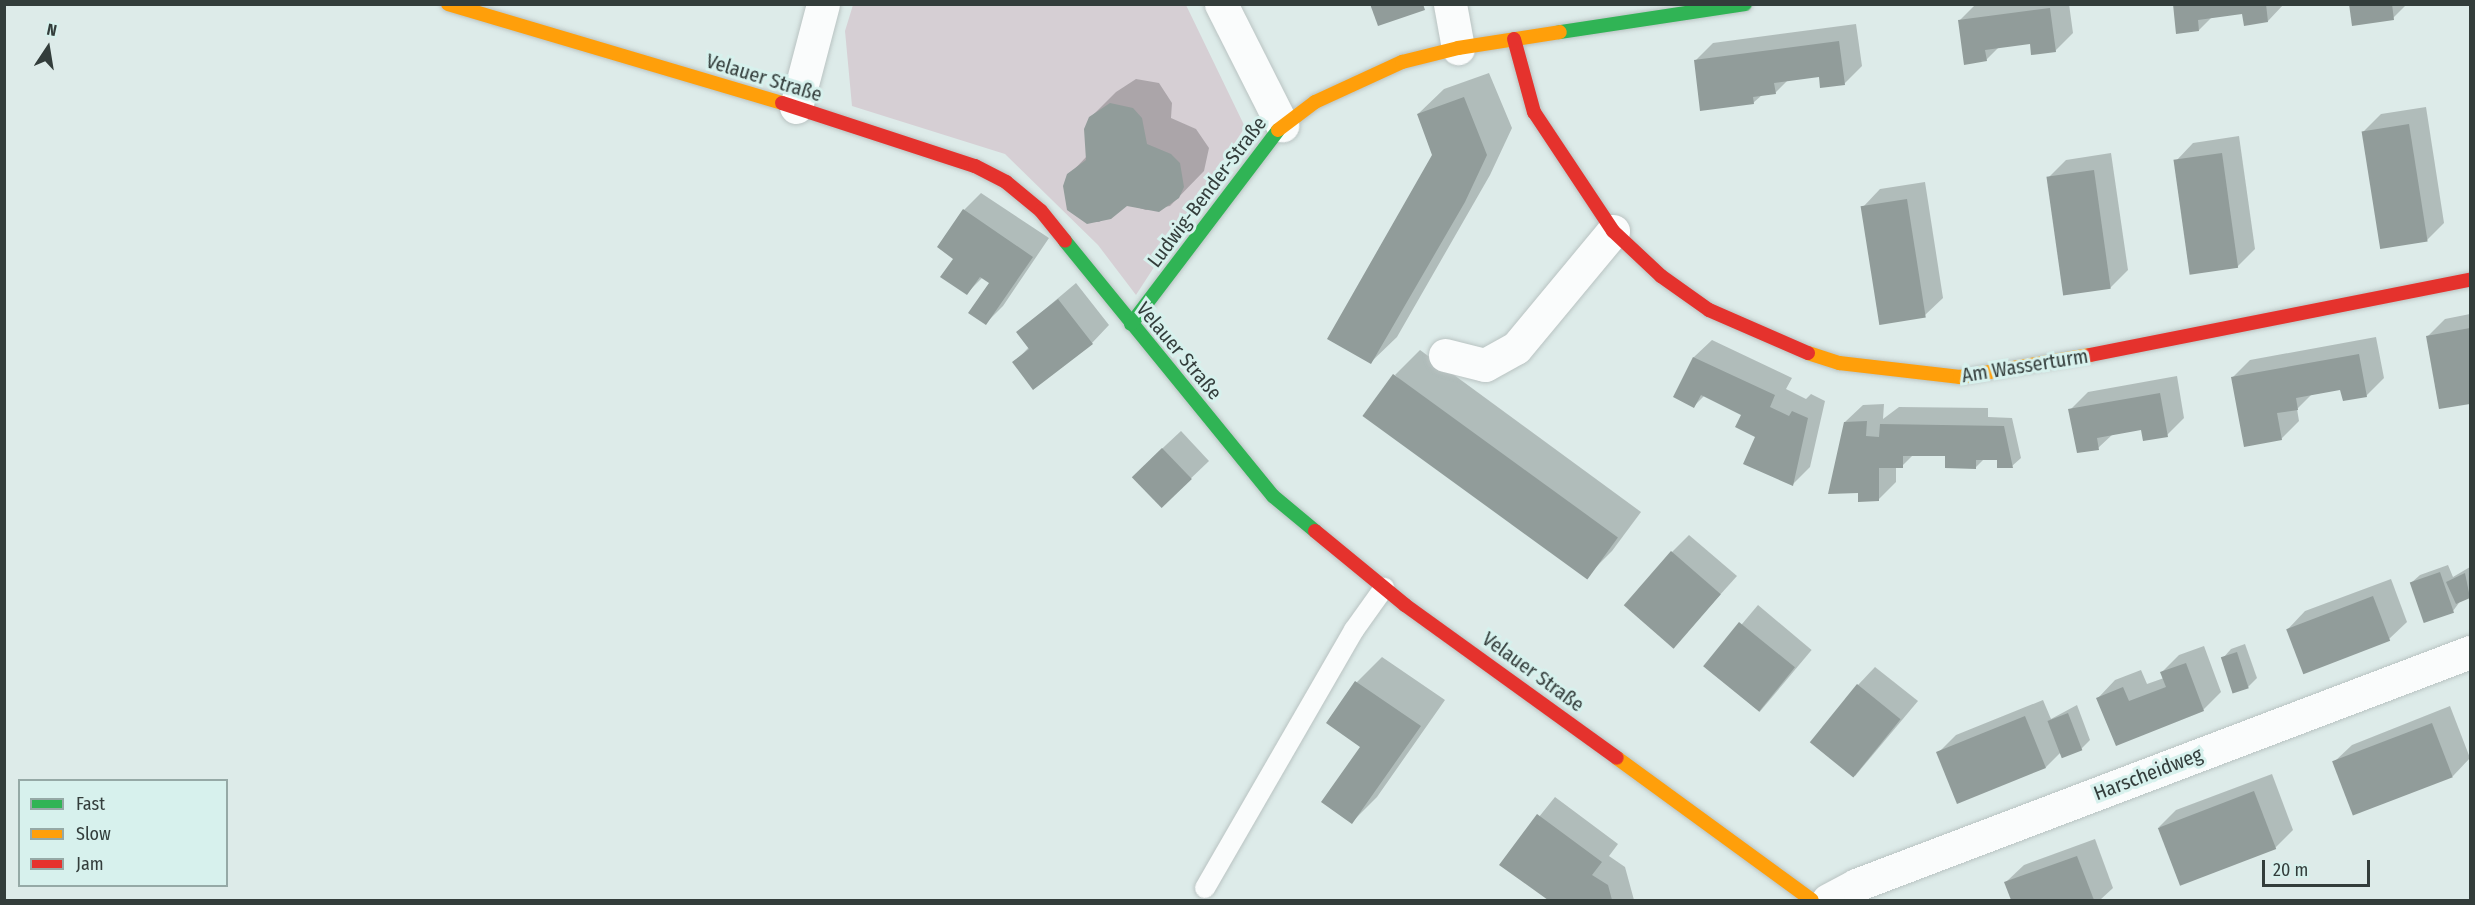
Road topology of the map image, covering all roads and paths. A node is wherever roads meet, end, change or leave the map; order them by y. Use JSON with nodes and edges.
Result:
{"nodes":[{"id":1,"x":448,"y":4,"type":"edge"},
{"id":2,"x":823,"y":4,"type":"edge"},
{"id":3,"x":1221,"y":4,"type":"edge"},
{"id":4,"x":1450,"y":4,"type":"edge"},
{"id":5,"x":1745,"y":4,"type":"edge"},
{"id":6,"x":1514,"y":39,"type":"junction"},
{"id":7,"x":1458,"y":48,"type":"junction"},
{"id":8,"x":796,"y":106,"type":"junction"},
{"id":9,"x":1282,"y":125,"type":"junction"},
{"id":10,"x":1613,"y":231,"type":"junction"},
{"id":11,"x":2470,"y":280,"type":"edge"},
{"id":12,"x":1131,"y":324,"type":"junction"},
{"id":13,"x":1445,"y":355,"type":"dead end"},
{"id":14,"x":1384,"y":588,"type":"junction"},
{"id":15,"x":2470,"y":652,"type":"edge"},
{"id":16,"x":1205,"y":888,"type":"dead end"},
{"id":17,"x":1812,"y":898,"type":"edge"}],
"edges":[{"from":1,"to":8,"type":"street","name":"Velauer Straße"},
{"from":2,"to":8,"type":"street"},
{"from":3,"to":9,"type":"street"},
{"from":4,"to":7,"type":"street"},
{"from":5,"to":6,"type":"street","name":"Ludwig-Bender-Straße"},
{"from":6,"to":7,"type":"street","name":"Ludwig-Bender-Straße"},
{"from":6,"to":10,"type":"street","name":"Am Wasserturm"},
{"from":7,"to":9,"type":"street","name":"Ludwig-Bender-Straße"},
{"from":8,"to":12,"type":"street","name":"Velauer Straße"},
{"from":9,"to":12,"type":"street","name":"Ludwig-Bender-Straße"},
{"from":10,"to":11,"type":"street","name":"Am Wasserturm"},
{"from":10,"to":13,"type":"street"},
{"from":12,"to":14,"type":"street","name":"Velauer Straße"},
{"from":14,"to":16,"type":"lane"},
{"from":14,"to":17,"type":"street","name":"Velauer Straße"},
{"from":15,"to":17,"type":"street","name":"Harscheidweg"}]}
